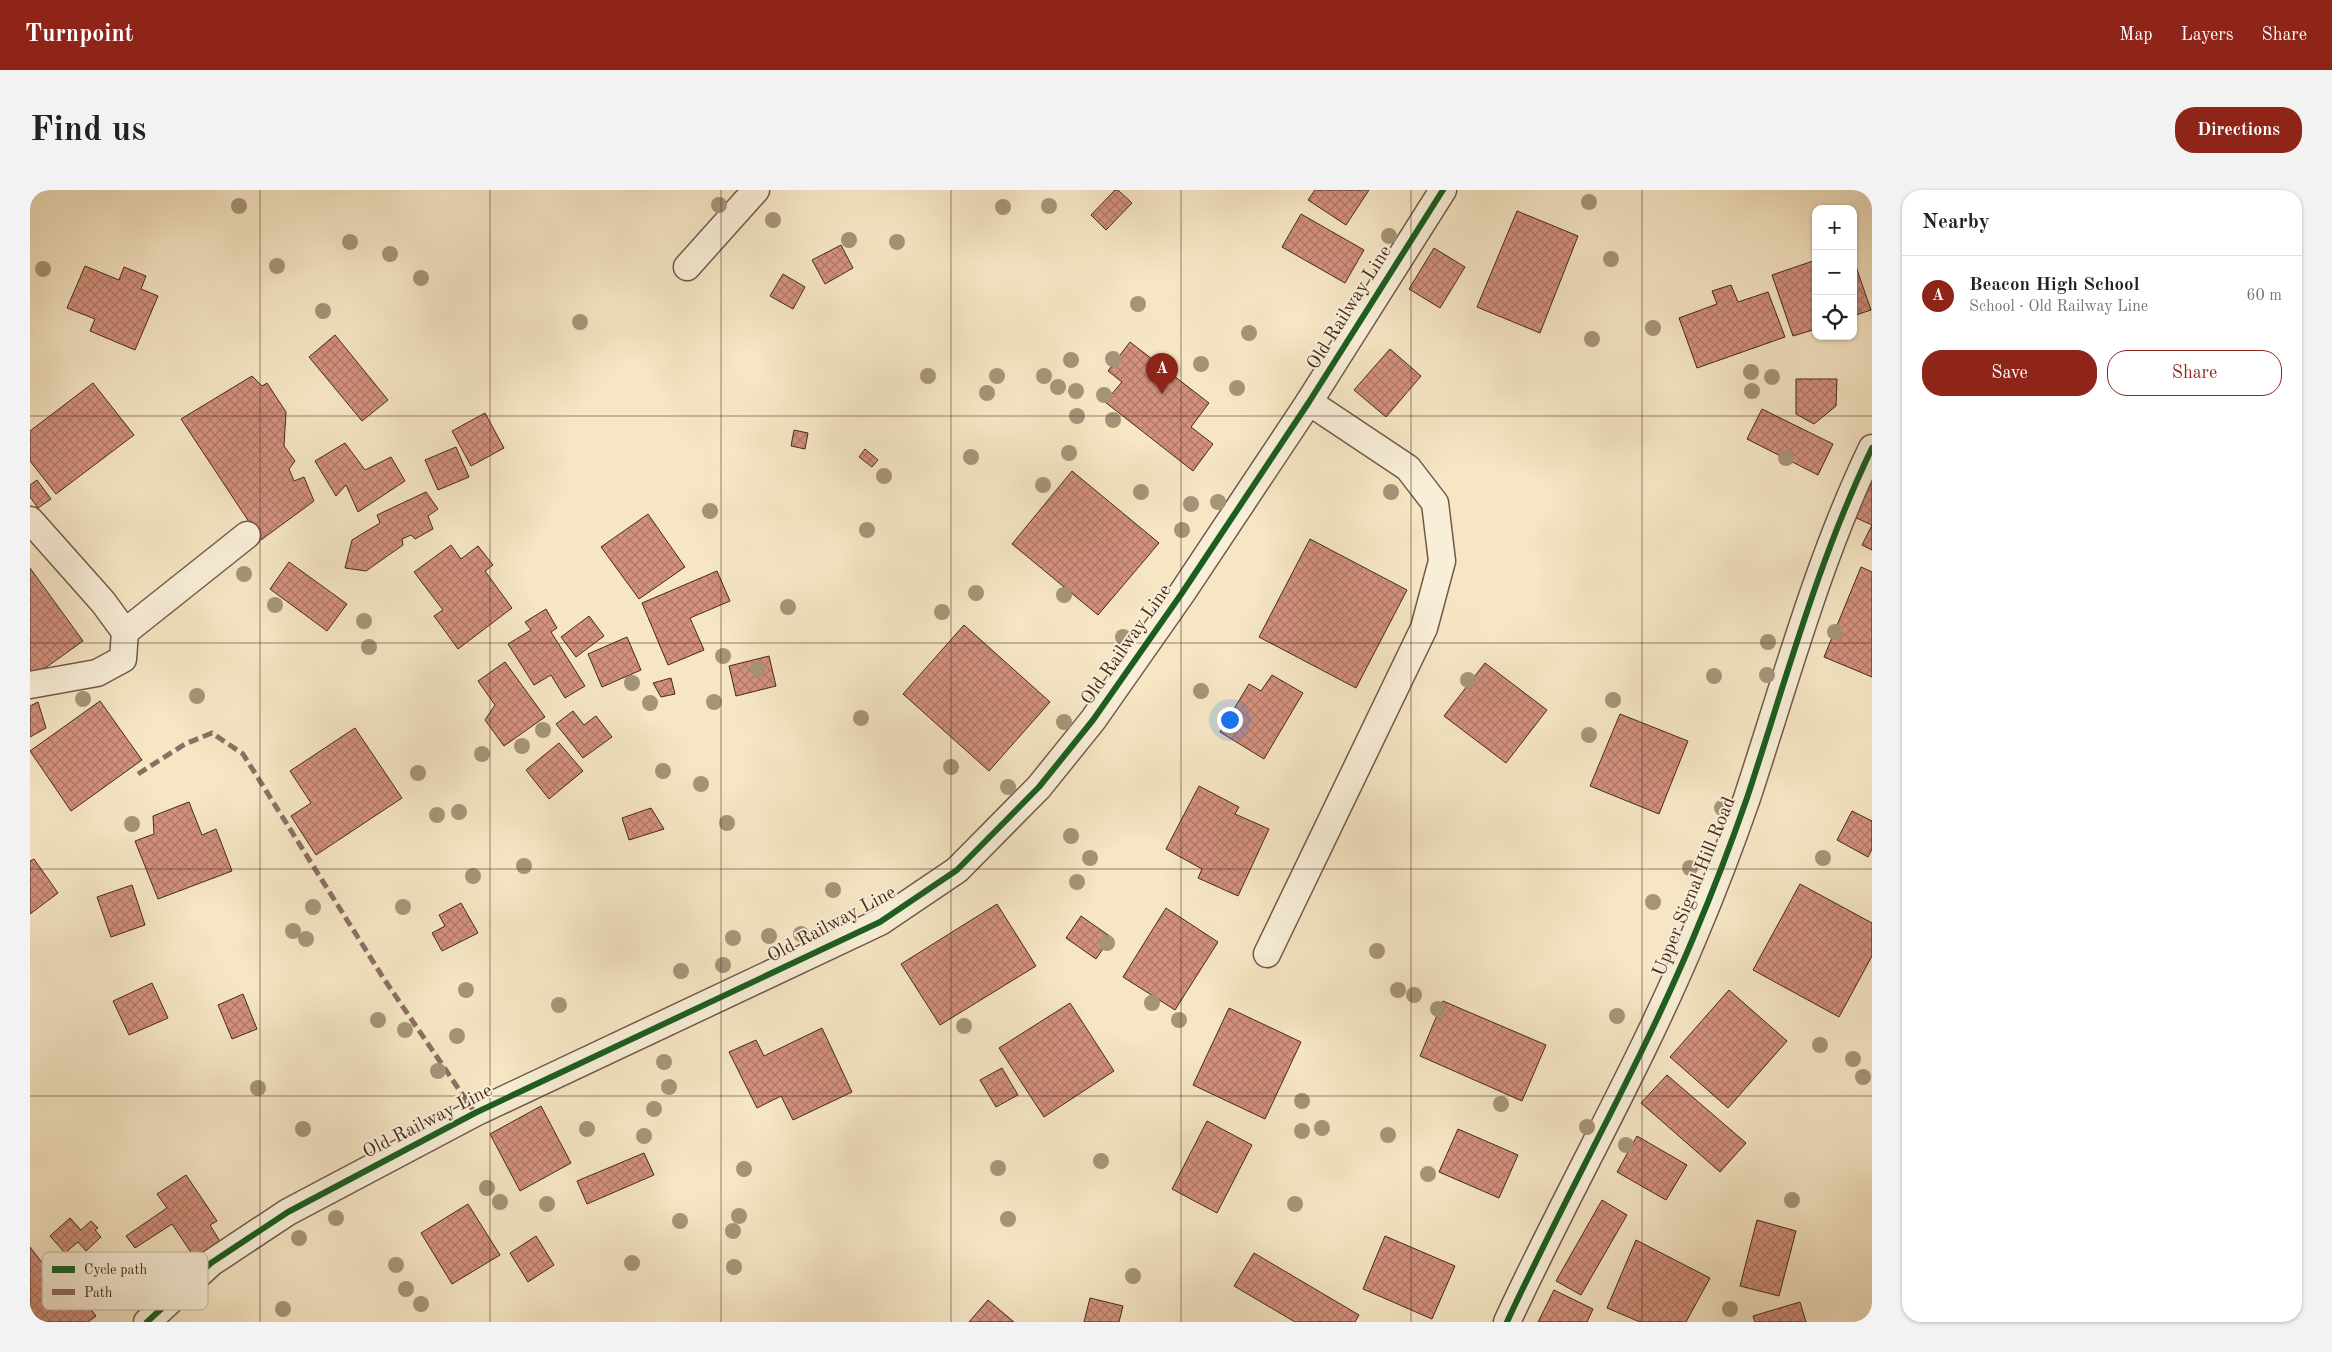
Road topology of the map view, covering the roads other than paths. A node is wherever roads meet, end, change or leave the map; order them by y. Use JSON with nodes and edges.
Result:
{"nodes":[{"id":1,"x":756,"y":190,"type":"edge"},
{"id":2,"x":1443,"y":190,"type":"edge"},
{"id":3,"x":687,"y":267,"type":"dead end"},
{"id":4,"x":1309,"y":402,"type":"junction"},
{"id":5,"x":1872,"y":448,"type":"edge"},
{"id":6,"x":30,"y":520,"type":"edge"},
{"id":7,"x":247,"y":535,"type":"dead end"},
{"id":8,"x":125,"y":632,"type":"junction"},
{"id":9,"x":30,"y":685,"type":"edge"},
{"id":10,"x":1267,"y":954,"type":"dead end"},
{"id":11,"x":208,"y":1266,"type":"edge"},
{"id":12,"x":160,"y":1310,"type":"edge"},
{"id":13,"x":147,"y":1322,"type":"edge"},
{"id":14,"x":1507,"y":1322,"type":"edge"}],
"edges":[{"from":1,"to":3,"type":"street"},
{"from":2,"to":4,"type":"street","name":"Old Railway Line"},
{"from":4,"to":10,"type":"street"},
{"from":4,"to":11,"type":"street","name":"Old Railway Line"},
{"from":5,"to":14,"type":"street","name":"Upper Signal Hill Road"},
{"from":6,"to":8,"type":"street"},
{"from":7,"to":8,"type":"street"},
{"from":8,"to":9,"type":"street"},
{"from":12,"to":13,"type":"street","name":"Old Railway Line"}]}
